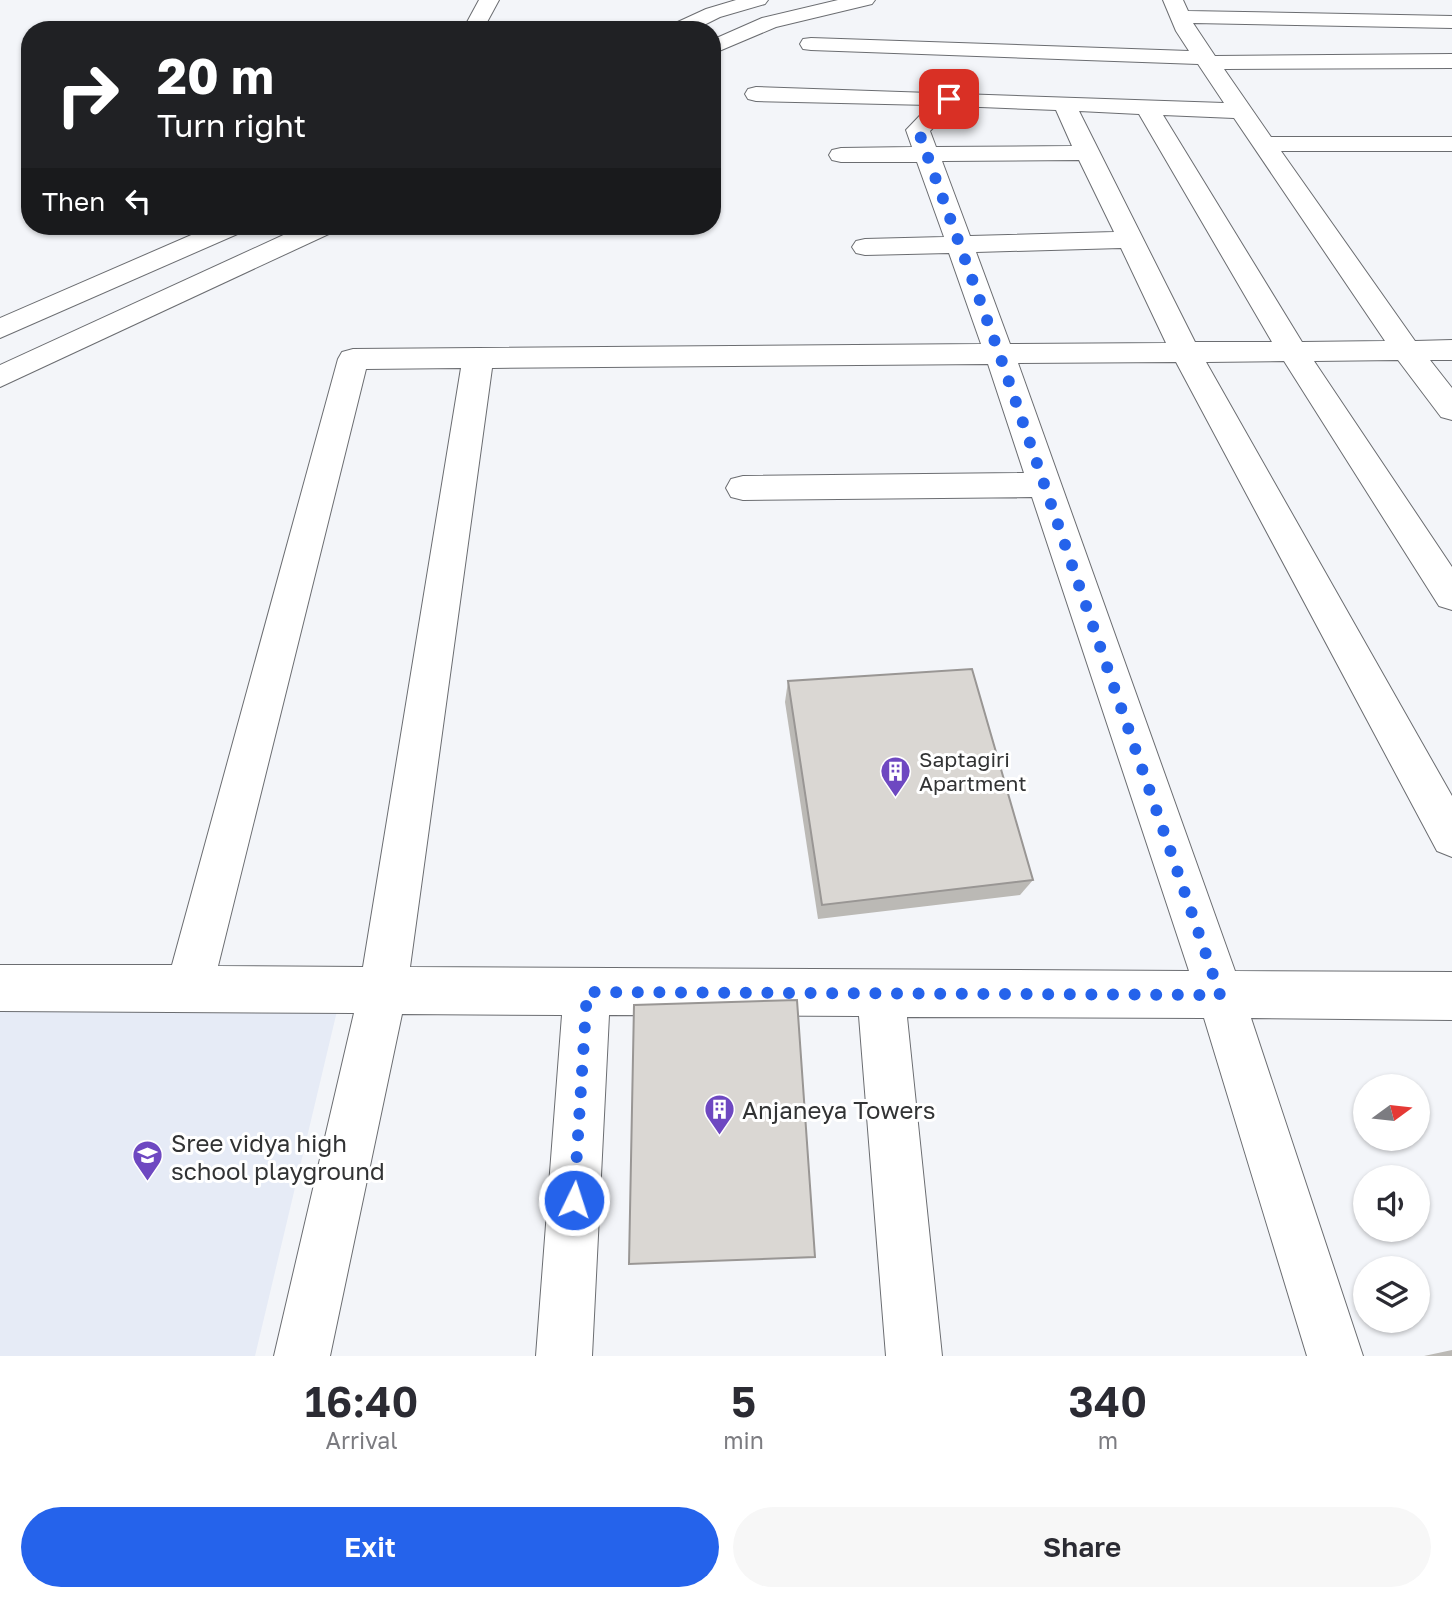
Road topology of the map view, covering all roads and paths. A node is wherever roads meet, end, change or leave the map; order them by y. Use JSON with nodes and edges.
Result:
{"nodes":[{"id":1,"x":489,"y":0,"type":"edge"},
{"id":2,"x":758,"y":0,"type":"edge"},
{"id":3,"x":865,"y":0,"type":"edge"},
{"id":4,"x":1290,"y":0,"type":"edge"},
{"id":5,"x":1176,"y":9,"type":"edge"},
{"id":6,"x":1301,"y":19,"type":"junction"},
{"id":7,"x":478,"y":21,"type":"edge"},
{"id":8,"x":696,"y":21,"type":"edge"},
{"id":9,"x":1452,"y":22,"type":"edge"},
{"id":10,"x":721,"y":44,"type":"edge"},
{"id":11,"x":811,"y":44,"type":"dead end"},
{"id":12,"x":1207,"y":61,"type":"junction"},
{"id":13,"x":1452,"y":61,"type":"edge"},
{"id":14,"x":1326,"y":62,"type":"junction"},
{"id":15,"x":756,"y":94,"type":"dead end"},
{"id":16,"x":949,"y":99,"type":"junction"},
{"id":17,"x":1064,"y":104,"type":"junction"},
{"id":18,"x":1147,"y":107,"type":"junction"},
{"id":19,"x":1241,"y":111,"type":"junction"},
{"id":20,"x":1264,"y":144,"type":"junction"},
{"id":21,"x":1452,"y":144,"type":"edge"},
{"id":22,"x":1088,"y":153,"type":"junction"},
{"id":23,"x":927,"y":154,"type":"junction"},
{"id":24,"x":841,"y":155,"type":"dead end"},
{"id":25,"x":212,"y":235,"type":"edge"},
{"id":26,"x":305,"y":235,"type":"edge"},
{"id":27,"x":1131,"y":240,"type":"junction"},
{"id":28,"x":960,"y":245,"type":"junction"},
{"id":29,"x":865,"y":247,"type":"dead end"},
{"id":30,"x":0,"y":328,"type":"edge"},
{"id":31,"x":1292,"y":350,"type":"junction"},
{"id":32,"x":1406,"y":350,"type":"junction"},
{"id":33,"x":1452,"y":350,"type":"edge"},
{"id":34,"x":1185,"y":351,"type":"junction"},
{"id":35,"x":999,"y":353,"type":"junction"},
{"id":36,"x":478,"y":358,"type":"junction"},
{"id":37,"x":0,"y":377,"type":"edge"},
{"id":38,"x":1452,"y":409,"type":"edge"},
{"id":39,"x":1044,"y":485,"type":"junction"},
{"id":40,"x":743,"y":488,"type":"dead end"},
{"id":41,"x":1452,"y":596,"type":"edge"},
{"id":42,"x":1452,"y":837,"type":"edge"},
{"id":43,"x":0,"y":988,"type":"edge"},
{"id":44,"x":189,"y":989,"type":"junction"},
{"id":45,"x":383,"y":990,"type":"junction"},
{"id":46,"x":587,"y":992,"type":"junction"},
{"id":47,"x":881,"y":993,"type":"junction"},
{"id":48,"x":1220,"y":995,"type":"junction"},
{"id":49,"x":1452,"y":996,"type":"edge"},
{"id":50,"x":302,"y":1356,"type":"edge"},
{"id":51,"x":564,"y":1356,"type":"edge"},
{"id":52,"x":915,"y":1356,"type":"edge"},
{"id":53,"x":1335,"y":1356,"type":"edge"}],
"edges":[{"from":1,"to":7,"type":"street"},
{"from":2,"to":8,"type":"street"},
{"from":3,"to":10,"type":"street"},
{"from":4,"to":6,"type":"street"},
{"from":5,"to":6,"type":"street"},
{"from":5,"to":12,"type":"street"},
{"from":6,"to":9,"type":"street"},
{"from":6,"to":14,"type":"street"},
{"from":11,"to":12,"type":"street"},
{"from":12,"to":14,"type":"street"},
{"from":12,"to":19,"type":"street"},
{"from":13,"to":14,"type":"street"},
{"from":15,"to":16,"type":"street"},
{"from":16,"to":17,"type":"street"},
{"from":16,"to":23,"type":"street"},
{"from":17,"to":18,"type":"street"},
{"from":17,"to":22,"type":"street"},
{"from":18,"to":19,"type":"street"},
{"from":18,"to":31,"type":"street"},
{"from":19,"to":20,"type":"street"},
{"from":20,"to":21,"type":"street"},
{"from":20,"to":32,"type":"street"},
{"from":22,"to":23,"type":"street"},
{"from":22,"to":27,"type":"street"},
{"from":23,"to":24,"type":"street"},
{"from":23,"to":28,"type":"street"},
{"from":25,"to":30,"type":"street"},
{"from":26,"to":37,"type":"street"},
{"from":27,"to":28,"type":"street"},
{"from":27,"to":34,"type":"street"},
{"from":28,"to":29,"type":"street"},
{"from":28,"to":35,"type":"street"},
{"from":31,"to":32,"type":"street"},
{"from":31,"to":34,"type":"street"},
{"from":31,"to":41,"type":"street"},
{"from":32,"to":33,"type":"street"},
{"from":32,"to":38,"type":"street"},
{"from":34,"to":35,"type":"street"},
{"from":34,"to":42,"type":"street"},
{"from":35,"to":36,"type":"street"},
{"from":35,"to":39,"type":"street"},
{"from":36,"to":44,"type":"street"},
{"from":36,"to":45,"type":"street"},
{"from":39,"to":40,"type":"street"},
{"from":39,"to":48,"type":"street"},
{"from":43,"to":44,"type":"street"},
{"from":44,"to":45,"type":"street"},
{"from":45,"to":46,"type":"street"},
{"from":45,"to":50,"type":"street"},
{"from":46,"to":47,"type":"street"},
{"from":46,"to":51,"type":"street"},
{"from":47,"to":48,"type":"street"},
{"from":47,"to":52,"type":"street"},
{"from":48,"to":49,"type":"street"},
{"from":48,"to":53,"type":"street"}]}
